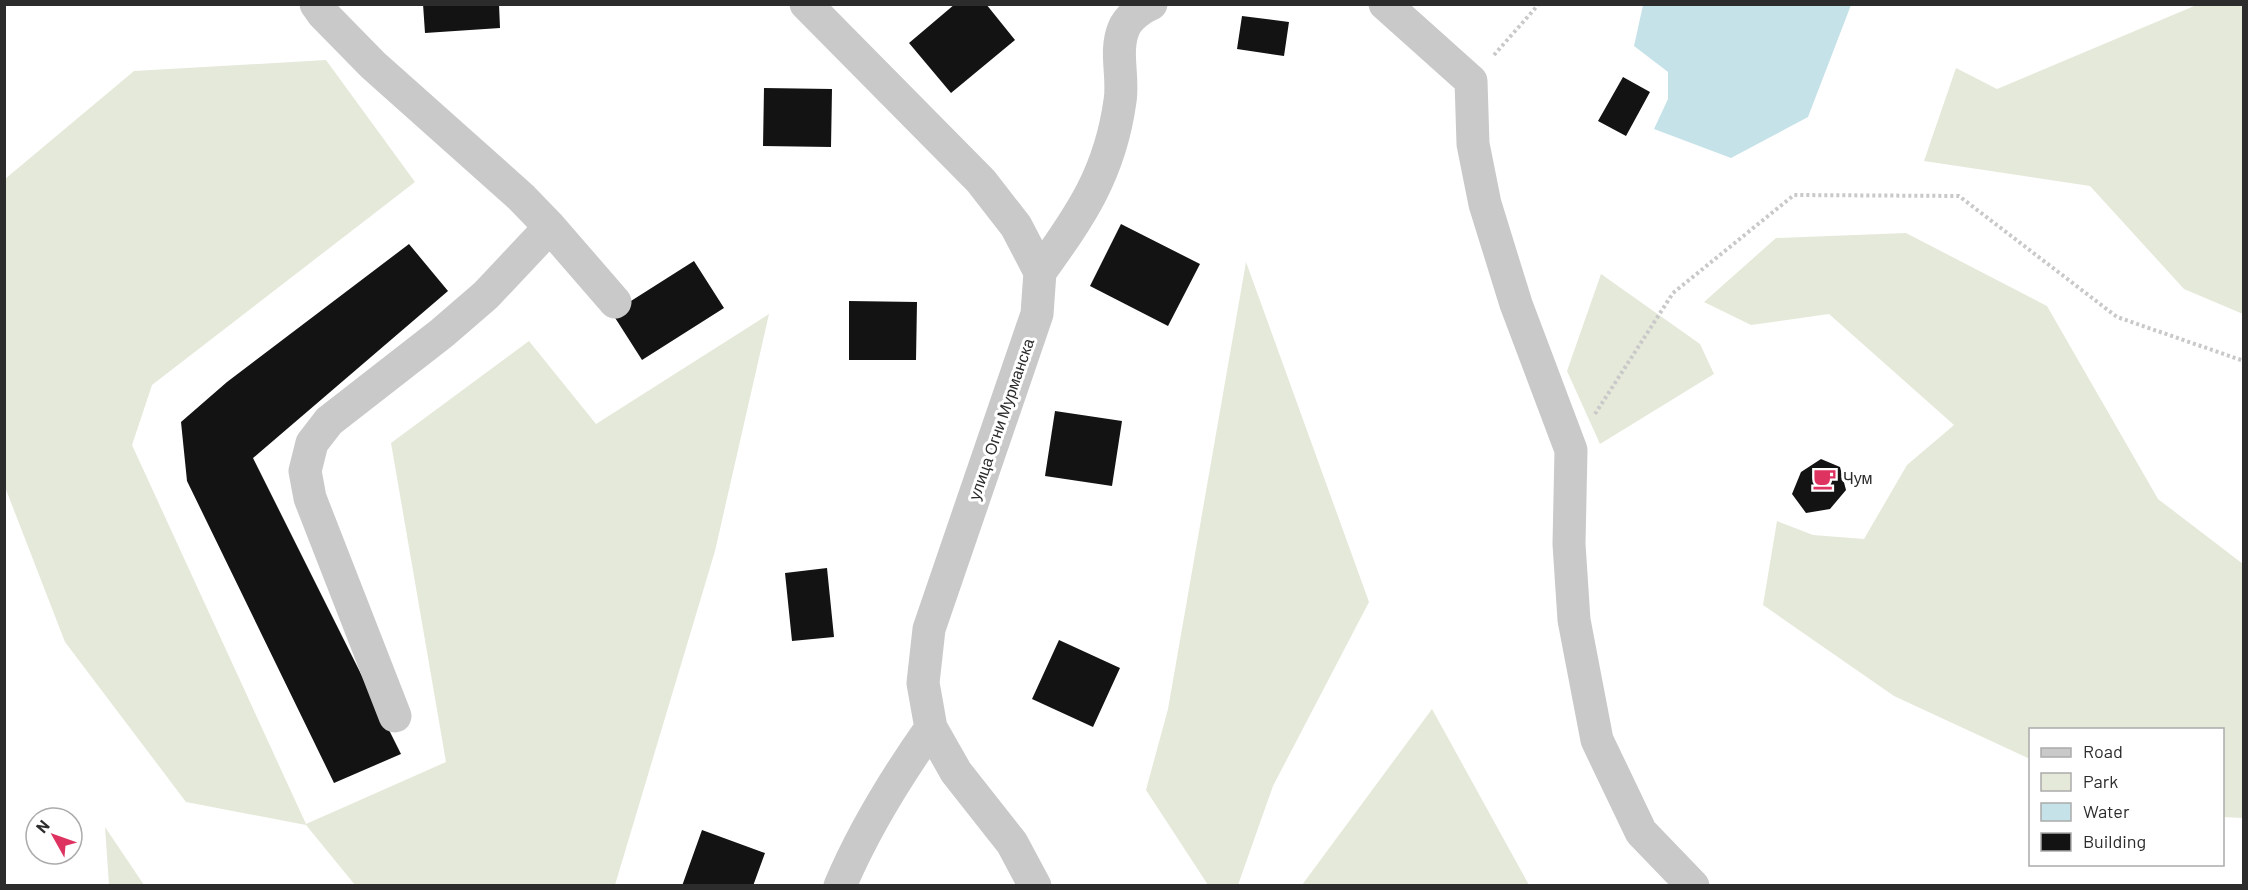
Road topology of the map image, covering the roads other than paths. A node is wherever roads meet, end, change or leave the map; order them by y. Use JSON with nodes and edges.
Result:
{"nodes":[{"id":1,"x":316,"y":4,"type":"edge"},
{"id":2,"x":806,"y":4,"type":"edge"},
{"id":3,"x":1151,"y":4,"type":"edge"},
{"id":4,"x":1385,"y":4,"type":"edge"},
{"id":5,"x":550,"y":226,"type":"junction"},
{"id":6,"x":1040,"y":272,"type":"junction"},
{"id":7,"x":615,"y":302,"type":"dead end"},
{"id":8,"x":395,"y":716,"type":"dead end"},
{"id":9,"x":931,"y":728,"type":"junction"},
{"id":10,"x":840,"y":885,"type":"edge"},
{"id":11,"x":1035,"y":885,"type":"edge"},
{"id":12,"x":1693,"y":885,"type":"edge"}],
"edges":[{"from":1,"to":5,"type":"street"},
{"from":2,"to":6,"type":"street"},
{"from":3,"to":6,"type":"street"},
{"from":4,"to":12,"type":"street"},
{"from":5,"to":7,"type":"street"},
{"from":5,"to":8,"type":"street"},
{"from":6,"to":9,"type":"street","name":"улица Огни Мурманска"},
{"from":9,"to":10,"type":"street"},
{"from":9,"to":11,"type":"street","name":"улица Огни Мурманска"}]}
